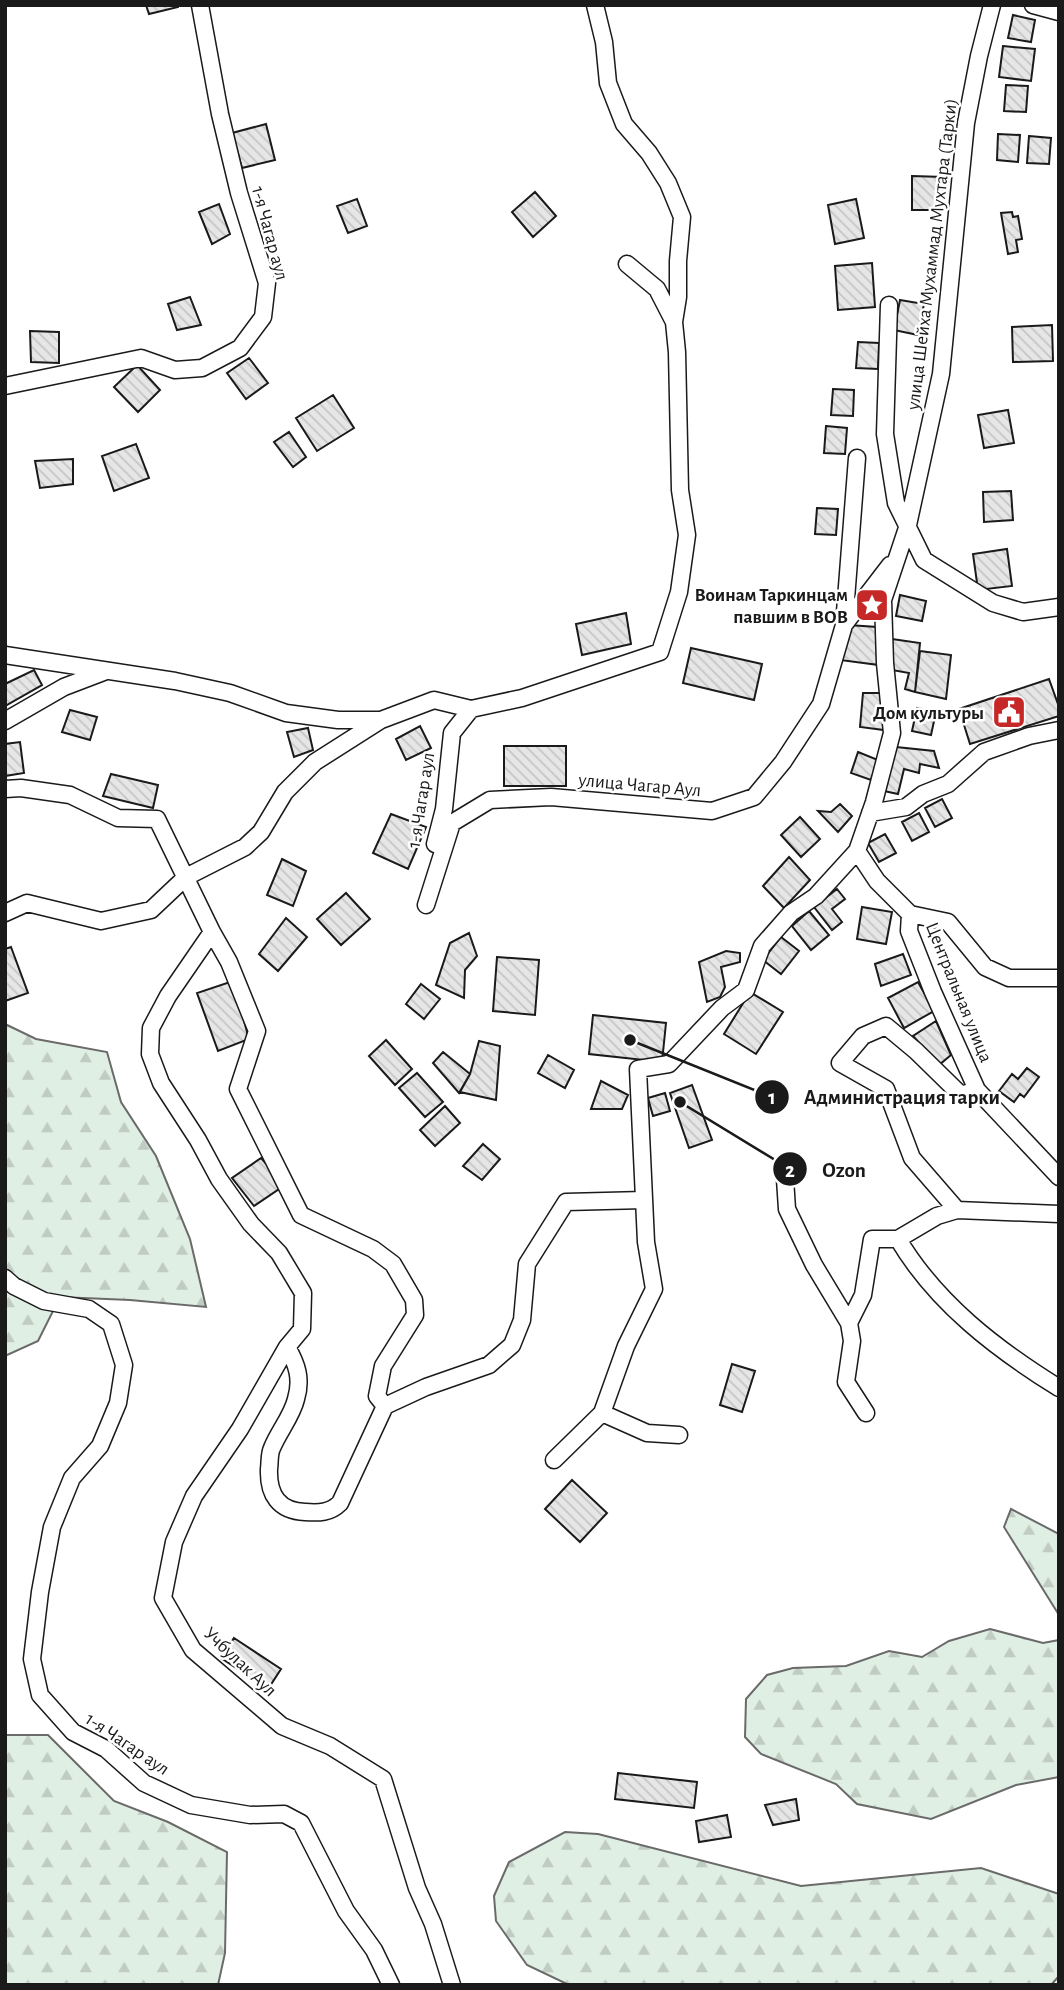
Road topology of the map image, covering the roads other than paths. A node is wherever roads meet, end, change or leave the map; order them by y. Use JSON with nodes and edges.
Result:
{"nodes":[{"id":1,"x":200,"y":5,"type":"edge"},
{"id":2,"x":595,"y":5,"type":"edge"},
{"id":3,"x":992,"y":5,"type":"edge"},
{"id":4,"x":1033,"y":5,"type":"edge"},
{"id":5,"x":1059,"y":12,"type":"edge"},
{"id":6,"x":627,"y":264,"type":"dead end"},
{"id":7,"x":889,"y":305,"type":"dead end"},
{"id":8,"x":674,"y":322,"type":"junction"},
{"id":9,"x":5,"y":386,"type":"edge"},
{"id":10,"x":857,"y":458,"type":"dead end"},
{"id":11,"x":908,"y":525,"type":"junction"},
{"id":12,"x":899,"y":554,"type":"junction"},
{"id":13,"x":1059,"y":607,"type":"edge"},
{"id":14,"x":845,"y":625,"type":"junction"},
{"id":15,"x":5,"y":655,"type":"edge"},
{"id":16,"x":109,"y":670,"type":"junction"},
{"id":17,"x":471,"y":709,"type":"junction"},
{"id":18,"x":381,"y":720,"type":"junction"},
{"id":19,"x":5,"y":721,"type":"edge"},
{"id":20,"x":1059,"y":730,"type":"edge"},
{"id":21,"x":5,"y":789,"type":"edge"},
{"id":22,"x":870,"y":813,"type":"junction"},
{"id":23,"x":856,"y":851,"type":"junction"},
{"id":24,"x":186,"y":877,"type":"junction"},
{"id":25,"x":426,"y":905,"type":"joint"},
{"id":26,"x":5,"y":913,"type":"edge"},
{"id":27,"x":909,"y":914,"type":"junction"},
{"id":28,"x":212,"y":932,"type":"junction"},
{"id":29,"x":1059,"y":978,"type":"edge"},
{"id":30,"x":977,"y":1090,"type":"junction"},
{"id":31,"x":784,"y":1164,"type":"dead end"},
{"id":32,"x":1059,"y":1177,"type":"edge"},
{"id":33,"x":644,"y":1200,"type":"junction"},
{"id":34,"x":957,"y":1210,"type":"junction"},
{"id":35,"x":1059,"y":1214,"type":"edge"},
{"id":36,"x":898,"y":1239,"type":"junction"},
{"id":37,"x":5,"y":1278,"type":"edge"},
{"id":38,"x":849,"y":1323,"type":"junction"},
{"id":39,"x":287,"y":1347,"type":"junction"},
{"id":40,"x":1059,"y":1388,"type":"edge"},
{"id":41,"x":385,"y":1406,"type":"junction"},
{"id":42,"x":602,"y":1413,"type":"junction"},
{"id":43,"x":866,"y":1413,"type":"dead end"},
{"id":44,"x":679,"y":1435,"type":"dead end"},
{"id":45,"x":554,"y":1460,"type":"dead end"},
{"id":46,"x":391,"y":1985,"type":"edge"},
{"id":47,"x":452,"y":1985,"type":"edge"}],
"edges":[{"from":1,"to":9,"type":"street","name":"1-я Чагар аул"},
{"from":2,"to":8,"type":"street"},
{"from":3,"to":11,"type":"street","name":"улица Шейха Мухаммад Мухтара (Тарки)"},
{"from":4,"to":5,"type":"street"},
{"from":6,"to":8,"type":"street"},
{"from":7,"to":11,"type":"street"},
{"from":8,"to":17,"type":"street"},
{"from":10,"to":14,"type":"street"},
{"from":11,"to":12,"type":"street","name":"улица Шейха Мухаммад Мухтара (Тарки)"},
{"from":11,"to":13,"type":"street"},
{"from":12,"to":14,"type":"street","name":"улица Чагар Аул"},
{"from":12,"to":22,"type":"street","name":"улица Шейха Мухаммад Мухтара (Тарки)"},
{"from":14,"to":25,"type":"street","name":"улица Чагар Аул"},
{"from":15,"to":16,"type":"street"},
{"from":16,"to":18,"type":"street"},
{"from":16,"to":19,"type":"street"},
{"from":17,"to":18,"type":"street"},
{"from":17,"to":25,"type":"street","name":"1-я Чагар аул"},
{"from":18,"to":24,"type":"street"},
{"from":20,"to":22,"type":"street"},
{"from":21,"to":24,"type":"street"},
{"from":22,"to":23,"type":"street","name":"улица Шейха Мухаммад Мухтара (Тарки)"},
{"from":23,"to":27,"type":"street","name":"Центральная улица"},
{"from":23,"to":33,"type":"street","name":"улица Шейха Мухаммад Мухтара (Тарки)"},
{"from":24,"to":26,"type":"street"},
{"from":24,"to":28,"type":"street"},
{"from":27,"to":29,"type":"street"},
{"from":27,"to":30,"type":"street","name":"Центральная улица"},
{"from":28,"to":39,"type":"street","name":"Учбулак Аул"},
{"from":28,"to":41,"type":"street"},
{"from":30,"to":32,"type":"street","name":"Центральная улица"},
{"from":30,"to":34,"type":"street"},
{"from":31,"to":38,"type":"street"},
{"from":33,"to":41,"type":"street"},
{"from":33,"to":42,"type":"street"},
{"from":34,"to":35,"type":"street"},
{"from":34,"to":36,"type":"street"},
{"from":36,"to":38,"type":"street"},
{"from":36,"to":40,"type":"street"},
{"from":37,"to":46,"type":"street","name":"1-я Чагар аул"},
{"from":38,"to":43,"type":"street"},
{"from":39,"to":41,"type":"street"},
{"from":39,"to":47,"type":"street","name":"Учбулак Аул"},
{"from":42,"to":44,"type":"street"},
{"from":42,"to":45,"type":"street"}]}
